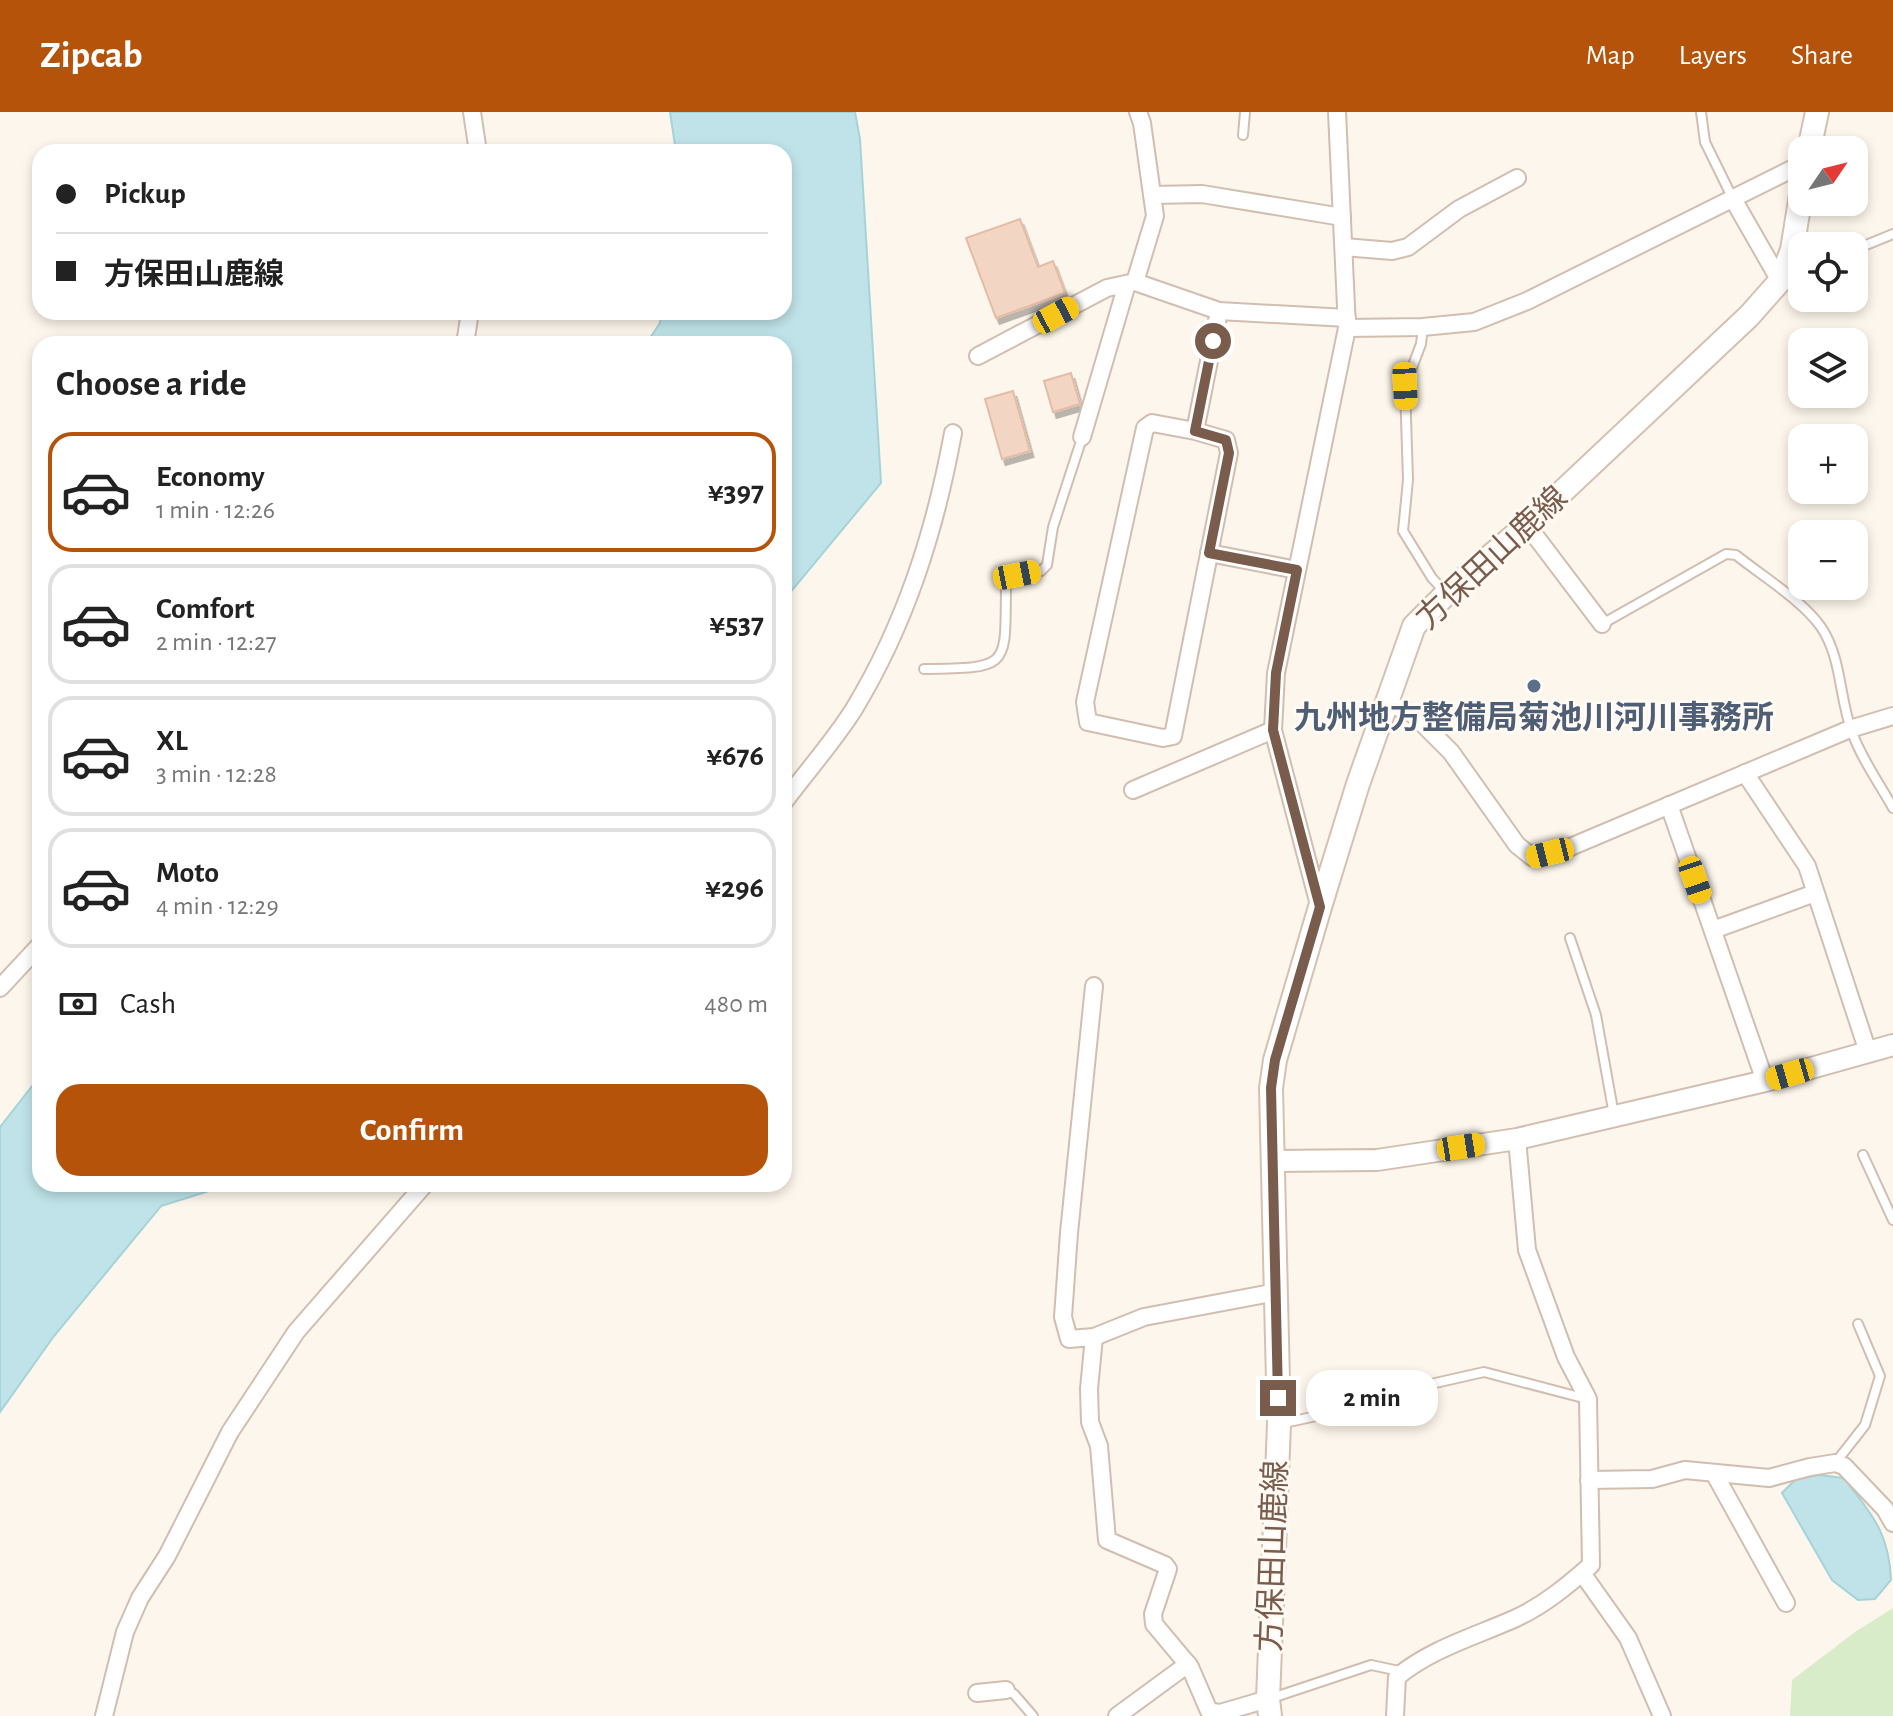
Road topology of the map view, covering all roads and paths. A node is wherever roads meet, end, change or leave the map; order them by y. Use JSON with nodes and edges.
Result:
{"nodes":[{"id":1,"x":472,"y":112,"type":"edge"},
{"id":2,"x":1138,"y":112,"type":"edge"},
{"id":3,"x":1245,"y":112,"type":"edge"},
{"id":4,"x":1337,"y":112,"type":"edge"},
{"id":5,"x":1701,"y":112,"type":"edge"},
{"id":6,"x":1817,"y":112,"type":"edge"},
{"id":7,"x":1243,"y":135,"type":"dead end"},
{"id":8,"x":1812,"y":136,"type":"edge"},
{"id":9,"x":477,"y":144,"type":"edge"},
{"id":10,"x":1788,"y":171,"type":"edge"},
{"id":11,"x":1517,"y":178,"type":"dead end"},
{"id":12,"x":1152,"y":195,"type":"junction"},
{"id":13,"x":1733,"y":199,"type":"junction"},
{"id":14,"x":1797,"y":216,"type":"edge"},
{"id":15,"x":1342,"y":217,"type":"junction"},
{"id":16,"x":1893,"y":234,"type":"edge"},
{"id":17,"x":1868,"y":244,"type":"edge"},
{"id":18,"x":1344,"y":247,"type":"junction"},
{"id":19,"x":1788,"y":277,"type":"edge"},
{"id":20,"x":1780,"y":281,"type":"junction"},
{"id":21,"x":1131,"y":283,"type":"junction"},
{"id":22,"x":1219,"y":311,"type":"junction"},
{"id":23,"x":1347,"y":323,"type":"junction"},
{"id":24,"x":1423,"y":327,"type":"junction"},
{"id":25,"x":978,"y":356,"type":"dead end"},
{"id":26,"x":1195,"y":431,"type":"junction"},
{"id":27,"x":953,"y":433,"type":"dead end"},
{"id":28,"x":1082,"y":437,"type":"joint"},
{"id":29,"x":1527,"y":525,"type":"junction"},
{"id":30,"x":1209,"y":553,"type":"junction"},
{"id":31,"x":1297,"y":570,"type":"junction"},
{"id":32,"x":1446,"y":594,"type":"junction"},
{"id":33,"x":1602,"y":624,"type":"joint"},
{"id":34,"x":924,"y":669,"type":"dead end"},
{"id":35,"x":1387,"y":703,"type":"junction"},
{"id":36,"x":1893,"y":716,"type":"edge"},
{"id":37,"x":1850,"y":729,"type":"junction"},
{"id":38,"x":1273,"y":730,"type":"junction"},
{"id":39,"x":1745,"y":773,"type":"junction"},
{"id":40,"x":1133,"y":790,"type":"dead end"},
{"id":41,"x":792,"y":791,"type":"edge"},
{"id":42,"x":1669,"y":805,"type":"junction"},
{"id":43,"x":1893,"y":808,"type":"edge"},
{"id":44,"x":1815,"y":893,"type":"junction"},
{"id":45,"x":1320,"y":907,"type":"junction"},
{"id":46,"x":1713,"y":930,"type":"junction"},
{"id":47,"x":1570,"y":938,"type":"dead end"},
{"id":48,"x":32,"y":954,"type":"edge"},
{"id":49,"x":1094,"y":986,"type":"dead end"},
{"id":50,"x":0,"y":988,"type":"edge"},
{"id":51,"x":1893,"y":1045,"type":"edge"},
{"id":52,"x":1868,"y":1052,"type":"junction"},
{"id":53,"x":1765,"y":1081,"type":"junction"},
{"id":54,"x":1614,"y":1116,"type":"junction"},
{"id":55,"x":1517,"y":1139,"type":"junction"},
{"id":56,"x":1863,"y":1155,"type":"dead end"},
{"id":57,"x":1273,"y":1161,"type":"junction"},
{"id":58,"x":418,"y":1192,"type":"edge"},
{"id":59,"x":1893,"y":1220,"type":"edge"},
{"id":60,"x":1277,"y":1292,"type":"junction"},
{"id":61,"x":1858,"y":1324,"type":"dead end"},
{"id":62,"x":1094,"y":1337,"type":"junction"},
{"id":63,"x":1588,"y":1399,"type":"junction"},
{"id":64,"x":1279,"y":1424,"type":"junction"},
{"id":65,"x":1835,"y":1463,"type":"junction"},
{"id":66,"x":1714,"y":1473,"type":"junction"},
{"id":67,"x":1589,"y":1480,"type":"junction"},
{"id":68,"x":1893,"y":1523,"type":"edge"},
{"id":69,"x":1582,"y":1573,"type":"junction"},
{"id":70,"x":1786,"y":1603,"type":"dead end"},
{"id":71,"x":1188,"y":1664,"type":"junction"},
{"id":72,"x":1404,"y":1672,"type":"junction"},
{"id":73,"x":1006,"y":1690,"type":"joint"},
{"id":74,"x":977,"y":1693,"type":"dead end"},
{"id":75,"x":1269,"y":1708,"type":"edge"},
{"id":76,"x":104,"y":1716,"type":"edge"},
{"id":77,"x":1033,"y":1716,"type":"edge"},
{"id":78,"x":1117,"y":1716,"type":"edge"},
{"id":79,"x":1395,"y":1716,"type":"edge"},
{"id":80,"x":1662,"y":1716,"type":"edge"}],
"edges":[{"from":1,"to":9,"type":"street"},
{"from":2,"to":12,"type":"street"},
{"from":3,"to":7,"type":"lane"},
{"from":4,"to":15,"type":"street"},
{"from":5,"to":13,"type":"lane"},
{"from":6,"to":8,"type":"main road"},
{"from":10,"to":13,"type":"street"},
{"from":11,"to":18,"type":"street"},
{"from":12,"to":15,"type":"street"},
{"from":12,"to":21,"type":"street"},
{"from":13,"to":20,"type":"street"},
{"from":13,"to":24,"type":"street"},
{"from":14,"to":20,"type":"main road","name":"方保田山鹿線"},
{"from":15,"to":18,"type":"street"},
{"from":16,"to":17,"type":"lane"},
{"from":18,"to":23,"type":"street"},
{"from":19,"to":20,"type":"lane"},
{"from":20,"to":29,"type":"main road","name":"方保田山鹿線"},
{"from":21,"to":22,"type":"street"},
{"from":21,"to":25,"type":"street"},
{"from":21,"to":28,"type":"street"},
{"from":22,"to":23,"type":"street"},
{"from":22,"to":26,"type":"street"},
{"from":23,"to":24,"type":"street"},
{"from":23,"to":31,"type":"street"},
{"from":24,"to":32,"type":"lane"},
{"from":26,"to":30,"type":"street"},
{"from":26,"to":30,"type":"street"},
{"from":27,"to":41,"type":"street"},
{"from":28,"to":34,"type":"lane"},
{"from":29,"to":32,"type":"main road","name":"方保田山鹿線"},
{"from":29,"to":33,"type":"street"},
{"from":30,"to":31,"type":"street"},
{"from":31,"to":38,"type":"street"},
{"from":32,"to":35,"type":"main road","name":"方保田山鹿線"},
{"from":33,"to":37,"type":"lane"},
{"from":35,"to":42,"type":"street"},
{"from":35,"to":45,"type":"main road","name":"方保田山鹿線"},
{"from":36,"to":37,"type":"street"},
{"from":37,"to":39,"type":"street"},
{"from":37,"to":43,"type":"lane"},
{"from":38,"to":40,"type":"street"},
{"from":38,"to":45,"type":"street"},
{"from":39,"to":42,"type":"street"},
{"from":39,"to":44,"type":"street"},
{"from":42,"to":46,"type":"street"},
{"from":44,"to":46,"type":"street"},
{"from":44,"to":52,"type":"street"},
{"from":45,"to":57,"type":"main road","name":"方保田山鹿線"},
{"from":46,"to":53,"type":"street"},
{"from":47,"to":54,"type":"lane"},
{"from":48,"to":50,"type":"street"},
{"from":49,"to":62,"type":"street"},
{"from":51,"to":52,"type":"street"},
{"from":52,"to":53,"type":"street"},
{"from":53,"to":54,"type":"street"},
{"from":54,"to":55,"type":"street"},
{"from":55,"to":57,"type":"street"},
{"from":55,"to":63,"type":"street"},
{"from":56,"to":59,"type":"lane"},
{"from":57,"to":60,"type":"main road","name":"方保田山鹿線"},
{"from":58,"to":76,"type":"street"},
{"from":60,"to":62,"type":"street"},
{"from":60,"to":64,"type":"main road","name":"方保田山鹿線"},
{"from":61,"to":65,"type":"lane"},
{"from":62,"to":71,"type":"street"},
{"from":63,"to":64,"type":"lane"},
{"from":63,"to":67,"type":"street"},
{"from":64,"to":75,"type":"main road","name":"方保田山鹿線"},
{"from":65,"to":66,"type":"street"},
{"from":65,"to":68,"type":"street"},
{"from":66,"to":67,"type":"street"},
{"from":66,"to":70,"type":"street"},
{"from":67,"to":69,"type":"street"},
{"from":69,"to":72,"type":"street"},
{"from":69,"to":80,"type":"street"},
{"from":71,"to":75,"type":"street"},
{"from":71,"to":78,"type":"street"},
{"from":72,"to":75,"type":"lane"},
{"from":72,"to":79,"type":"street"},
{"from":73,"to":74,"type":"street"},
{"from":73,"to":77,"type":"lane"}]}
